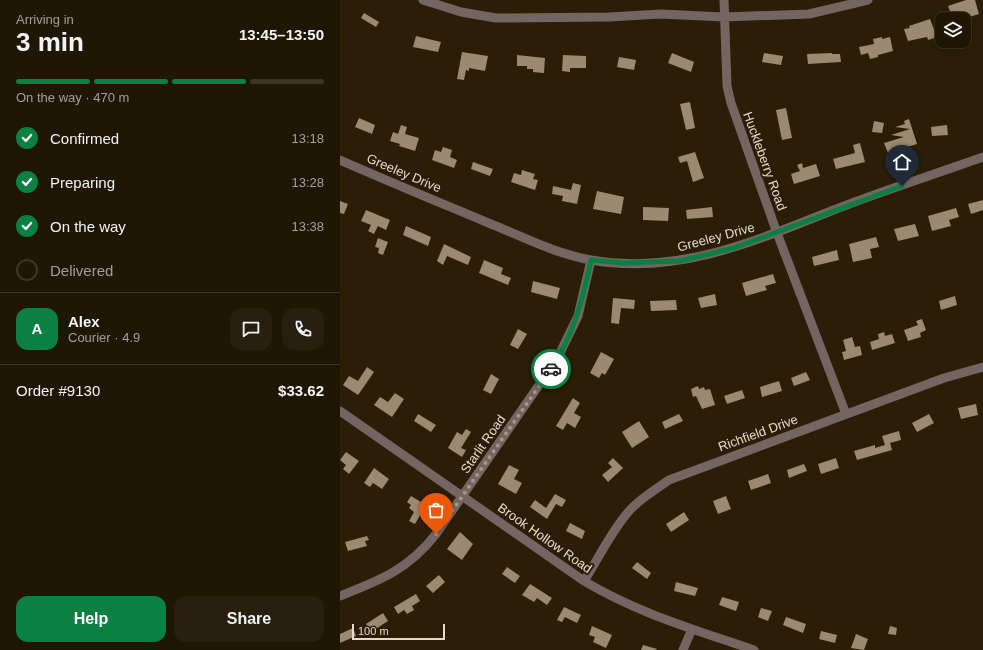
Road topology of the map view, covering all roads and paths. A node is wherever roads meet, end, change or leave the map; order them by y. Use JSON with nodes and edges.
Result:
{"nodes":[{"id":1,"x":423,"y":0,"type":"edge"},
{"id":2,"x":724,"y":0,"type":"edge"},
{"id":3,"x":868,"y":0,"type":"edge"},
{"id":4,"x":724,"y":17,"type":"junction"},
{"id":5,"x":983,"y":157,"type":"edge"},
{"id":6,"x":340,"y":160,"type":"edge"},
{"id":7,"x":777,"y":233,"type":"junction"},
{"id":8,"x":591,"y":260,"type":"junction"},
{"id":9,"x":983,"y":367,"type":"edge"},
{"id":10,"x":340,"y":411,"type":"edge"},
{"id":11,"x":846,"y":414,"type":"junction"},
{"id":12,"x":462,"y":496,"type":"junction"},
{"id":13,"x":584,"y":581,"type":"junction"},
{"id":14,"x":340,"y":596,"type":"edge"},
{"id":15,"x":692,"y":628,"type":"junction"},
{"id":16,"x":683,"y":650,"type":"edge"},
{"id":17,"x":754,"y":650,"type":"edge"}],
"edges":[{"from":1,"to":4,"type":"street"},
{"from":2,"to":4,"type":"street","name":"Huckleberry Road"},
{"from":3,"to":4,"type":"street"},
{"from":4,"to":7,"type":"street","name":"Huckleberry Road"},
{"from":5,"to":7,"type":"street","name":"Greeley Drive"},
{"from":6,"to":8,"type":"street","name":"Greeley Drive"},
{"from":7,"to":8,"type":"street","name":"Greeley Drive"},
{"from":7,"to":11,"type":"street","name":"Huckleberry Road"},
{"from":8,"to":12,"type":"street","name":"Starlit Road"},
{"from":9,"to":11,"type":"street","name":"Richfield Drive"},
{"from":10,"to":12,"type":"street","name":"Brook Hollow Road"},
{"from":11,"to":13,"type":"street","name":"Richfield Drive"},
{"from":12,"to":13,"type":"street","name":"Brook Hollow Road"},
{"from":12,"to":14,"type":"street","name":"Starlit Road"},
{"from":13,"to":15,"type":"street","name":"Brook Hollow Road"},
{"from":15,"to":16,"type":"street"},
{"from":15,"to":17,"type":"street","name":"Brook Hollow Road"}]}
